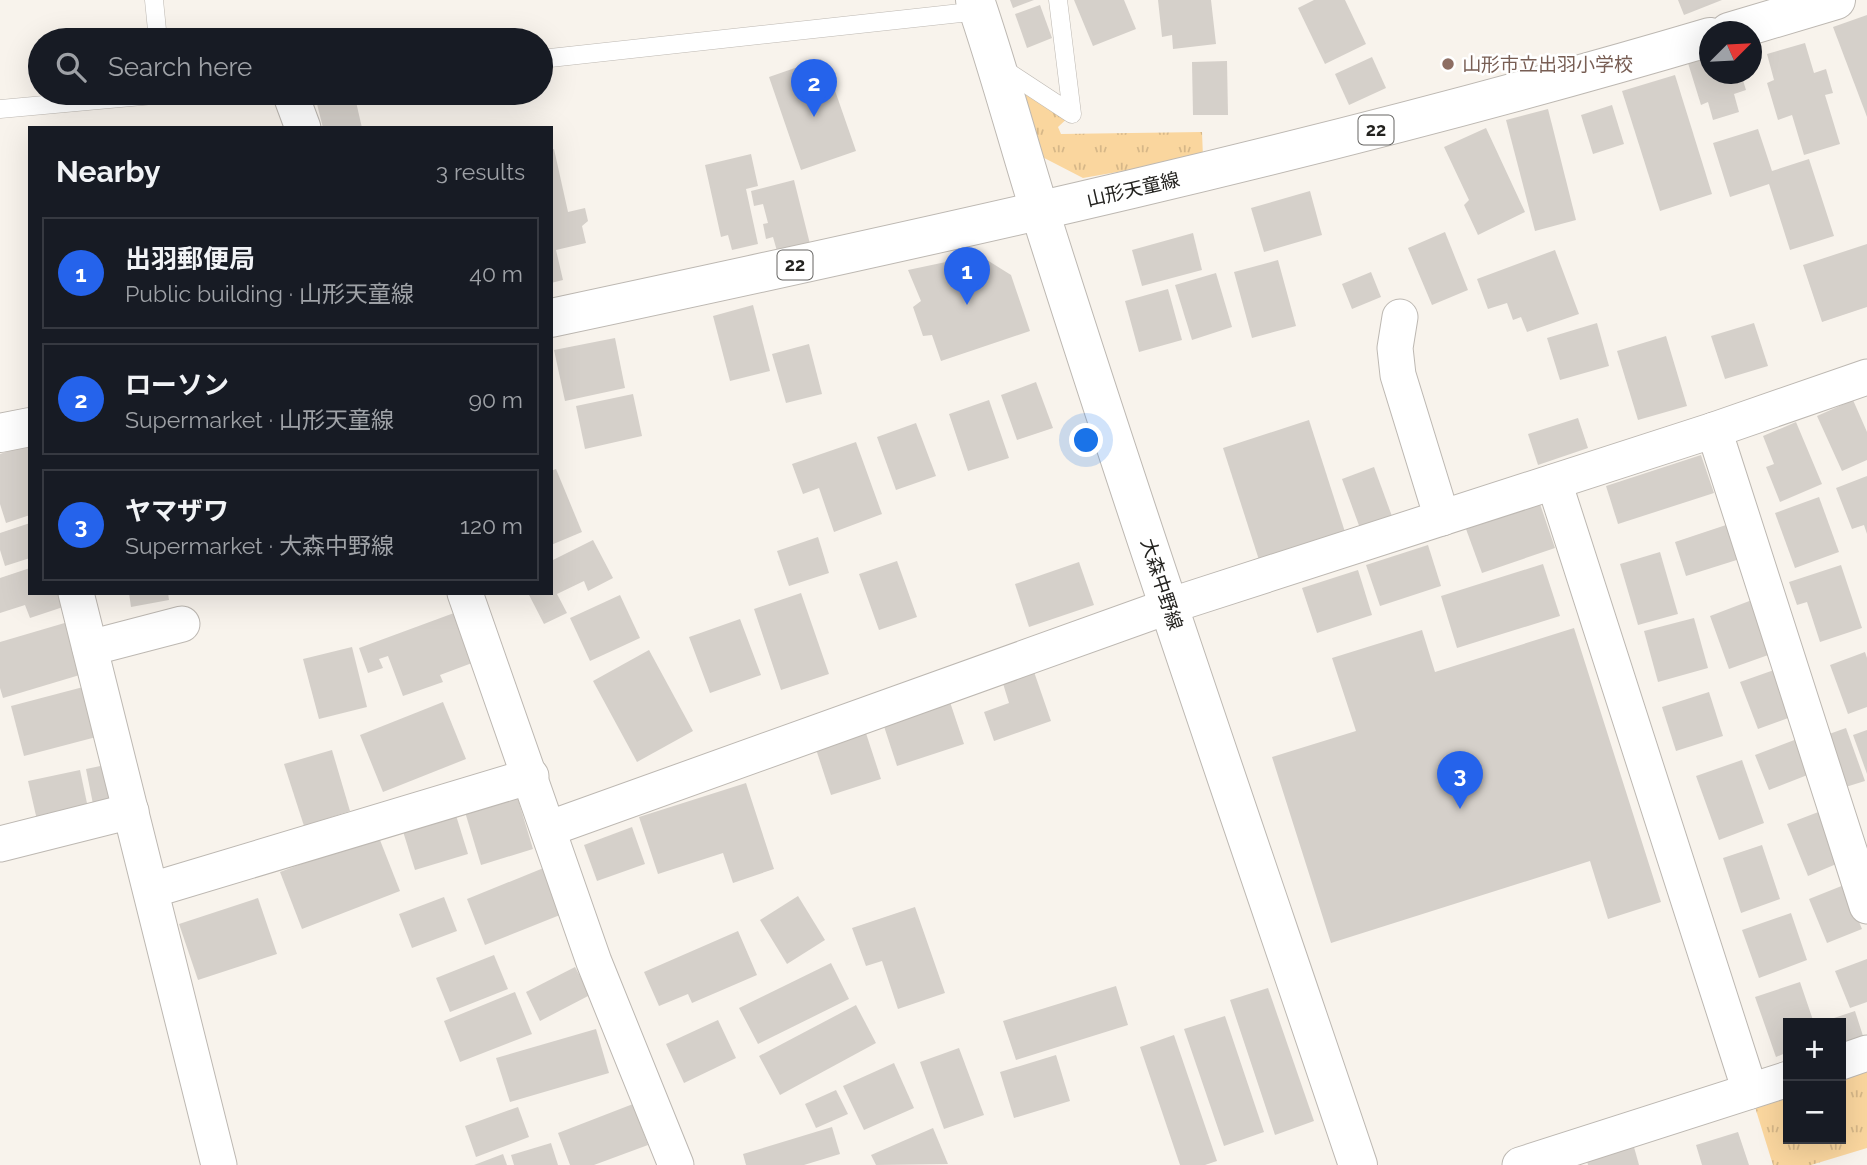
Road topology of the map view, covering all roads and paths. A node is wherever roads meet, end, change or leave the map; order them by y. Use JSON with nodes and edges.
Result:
{"nodes":[{"id":1,"x":154,"y":0,"type":"edge"},
{"id":2,"x":1058,"y":0,"type":"edge"},
{"id":3,"x":1836,"y":0,"type":"edge"},
{"id":4,"x":977,"y":5,"type":"edge"},
{"id":5,"x":1762,"y":22,"type":"edge"},
{"id":6,"x":157,"y":28,"type":"edge"},
{"id":7,"x":1699,"y":40,"type":"edge"},
{"id":8,"x":553,"y":58,"type":"edge"},
{"id":9,"x":997,"y":65,"type":"junction"},
{"id":10,"x":41,"y":105,"type":"edge"},
{"id":11,"x":294,"y":105,"type":"edge"},
{"id":12,"x":0,"y":109,"type":"edge"},
{"id":13,"x":302,"y":126,"type":"edge"},
{"id":14,"x":1040,"y":211,"type":"junction"},
{"id":15,"x":1400,"y":317,"type":"dead end"},
{"id":16,"x":553,"y":318,"type":"edge"},
{"id":17,"x":1866,"y":380,"type":"edge"},
{"id":18,"x":28,"y":427,"type":"edge"},
{"id":19,"x":1714,"y":430,"type":"junction"},
{"id":20,"x":0,"y":433,"type":"edge"},
{"id":21,"x":1554,"y":482,"type":"junction"},
{"id":22,"x":1442,"y":518,"type":"junction"},
{"id":23,"x":77,"y":595,"type":"edge"},
{"id":24,"x":467,"y":595,"type":"edge"},
{"id":25,"x":1169,"y":606,"type":"junction"},
{"id":26,"x":182,"y":624,"type":"dead end"},
{"id":27,"x":90,"y":648,"type":"junction"},
{"id":28,"x":531,"y":776,"type":"junction"},
{"id":29,"x":131,"y":811,"type":"junction"},
{"id":30,"x":548,"y":829,"type":"junction"},
{"id":31,"x":0,"y":844,"type":"edge"},
{"id":32,"x":152,"y":890,"type":"junction"},
{"id":33,"x":1867,"y":906,"type":"edge"},
{"id":34,"x":1867,"y":1053,"type":"edge"},
{"id":35,"x":1846,"y":1060,"type":"edge"},
{"id":36,"x":1783,"y":1081,"type":"edge"},
{"id":37,"x":1750,"y":1091,"type":"junction"},
{"id":38,"x":219,"y":1165,"type":"edge"},
{"id":39,"x":676,"y":1165,"type":"edge"},
{"id":40,"x":1358,"y":1165,"type":"edge"},
{"id":41,"x":1520,"y":1165,"type":"edge"}],
"edges":[{"from":1,"to":6,"type":"lane"},
{"from":2,"to":9,"type":"lane"},
{"from":3,"to":5,"type":"main road"},
{"from":4,"to":8,"type":"lane"},
{"from":4,"to":9,"type":"main road","name":"大森中野線"},
{"from":7,"to":14,"type":"main road","name":"山形天童線","number":"22"},
{"from":9,"to":14,"type":"main road","name":"大森中野線"},
{"from":10,"to":12,"type":"lane"},
{"from":11,"to":13,"type":"street"},
{"from":14,"to":16,"type":"main road","name":"山形天童線","number":"22"},
{"from":14,"to":25,"type":"main road","name":"大森中野線"},
{"from":15,"to":22,"type":"street"},
{"from":17,"to":19,"type":"street"},
{"from":18,"to":20,"type":"main road"},
{"from":19,"to":21,"type":"street"},
{"from":19,"to":33,"type":"street"},
{"from":21,"to":22,"type":"street"},
{"from":21,"to":37,"type":"street"},
{"from":22,"to":25,"type":"street"},
{"from":23,"to":27,"type":"street"},
{"from":24,"to":28,"type":"street"},
{"from":25,"to":30,"type":"street"},
{"from":25,"to":40,"type":"main road","name":"大森中野線"},
{"from":26,"to":27,"type":"street"},
{"from":27,"to":29,"type":"street"},
{"from":28,"to":30,"type":"street"},
{"from":28,"to":32,"type":"street"},
{"from":29,"to":31,"type":"street"},
{"from":29,"to":32,"type":"street"},
{"from":30,"to":39,"type":"street"},
{"from":32,"to":38,"type":"street"},
{"from":34,"to":35,"type":"street"},
{"from":36,"to":37,"type":"street"},
{"from":37,"to":41,"type":"street"}]}
